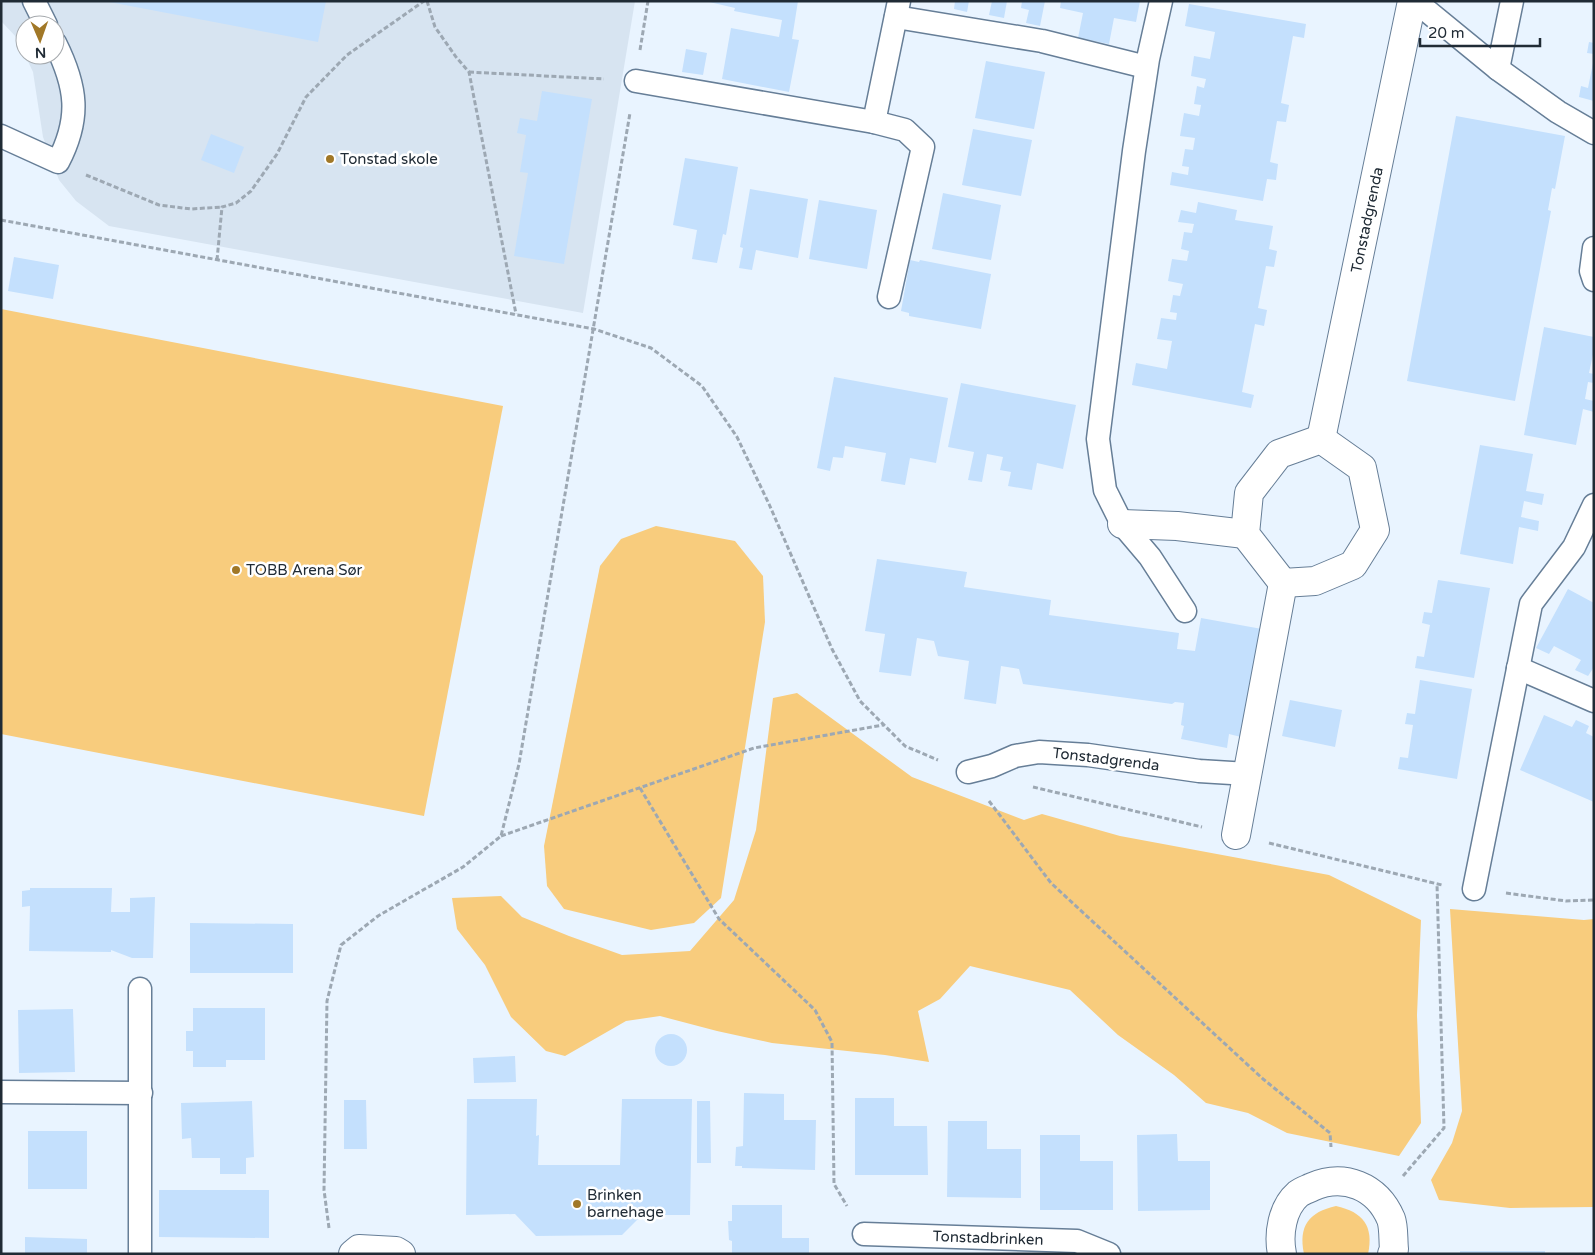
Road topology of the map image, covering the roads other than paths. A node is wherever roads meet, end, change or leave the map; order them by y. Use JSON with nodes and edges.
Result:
{"nodes":[{"id":1,"x":34,"y":1,"type":"edge"},
{"id":2,"x":1161,"y":1,"type":"edge"},
{"id":3,"x":1413,"y":1,"type":"edge"},
{"id":4,"x":1512,"y":1,"type":"edge"},
{"id":5,"x":898,"y":9,"type":"edge"},
{"id":6,"x":41,"y":15,"type":"edge"},
{"id":7,"x":65,"y":65,"type":"edge"},
{"id":8,"x":1146,"y":67,"type":"junction"},
{"id":9,"x":1498,"y":69,"type":"junction"},
{"id":10,"x":636,"y":80,"type":"road end"},
{"id":11,"x":874,"y":122,"type":"junction"},
{"id":12,"x":1594,"y":133,"type":"edge"},
{"id":13,"x":1,"y":136,"type":"edge"},
{"id":14,"x":1594,"y":248,"type":"edge"},
{"id":15,"x":1594,"y":280,"type":"edge"},
{"id":16,"x":889,"y":297,"type":"dead end"},
{"id":17,"x":1321,"y":439,"type":"junction"},
{"id":18,"x":1594,"y":505,"type":"edge"},
{"id":19,"x":1122,"y":524,"type":"junction"},
{"id":20,"x":1245,"y":534,"type":"junction"},
{"id":21,"x":1283,"y":583,"type":"junction"},
{"id":22,"x":1185,"y":611,"type":"dead end"},
{"id":23,"x":1518,"y":668,"type":"junction"},
{"id":24,"x":1594,"y":701,"type":"edge"},
{"id":25,"x":968,"y":772,"type":"road end"},
{"id":26,"x":1248,"y":774,"type":"junction"},
{"id":27,"x":1236,"y":835,"type":"road end"},
{"id":28,"x":1474,"y":889,"type":"road end"},
{"id":29,"x":140,"y":989,"type":"dead end"},
{"id":30,"x":1,"y":1092,"type":"edge"},
{"id":31,"x":141,"y":1093,"type":"junction"},
{"id":32,"x":864,"y":1234,"type":"road end"},
{"id":33,"x":140,"y":1254,"type":"edge"},
{"id":34,"x":353,"y":1254,"type":"edge"},
{"id":35,"x":401,"y":1254,"type":"edge"},
{"id":36,"x":1109,"y":1254,"type":"edge"},
{"id":37,"x":1282,"y":1254,"type":"edge"},
{"id":38,"x":1392,"y":1254,"type":"edge"}],
"edges":[{"from":1,"to":6,"type":"lane"},
{"from":2,"to":8,"type":"lane"},
{"from":3,"to":9,"type":"lane"},
{"from":3,"to":17,"type":"street","name":"Tonstadgrenda"},
{"from":4,"to":9,"type":"lane"},
{"from":5,"to":8,"type":"lane"},
{"from":5,"to":11,"type":"lane"},
{"from":7,"to":13,"type":"lane"},
{"from":8,"to":19,"type":"lane"},
{"from":9,"to":12,"type":"lane"},
{"from":10,"to":11,"type":"lane"},
{"from":11,"to":16,"type":"lane"},
{"from":14,"to":15,"type":"lane"},
{"from":17,"to":20,"type":"street"},
{"from":17,"to":21,"type":"street"},
{"from":18,"to":23,"type":"lane"},
{"from":19,"to":20,"type":"street"},
{"from":19,"to":22,"type":"lane"},
{"from":20,"to":21,"type":"street"},
{"from":21,"to":26,"type":"street"},
{"from":23,"to":24,"type":"lane"},
{"from":23,"to":28,"type":"lane"},
{"from":25,"to":26,"type":"lane","name":"Tonstadgrenda"},
{"from":26,"to":27,"type":"street"},
{"from":29,"to":31,"type":"lane"},
{"from":30,"to":31,"type":"lane"},
{"from":31,"to":33,"type":"lane"},
{"from":32,"to":36,"type":"lane","name":"Tonstadbrinken"},
{"from":34,"to":35,"type":"street"},
{"from":37,"to":38,"type":"street"}]}
